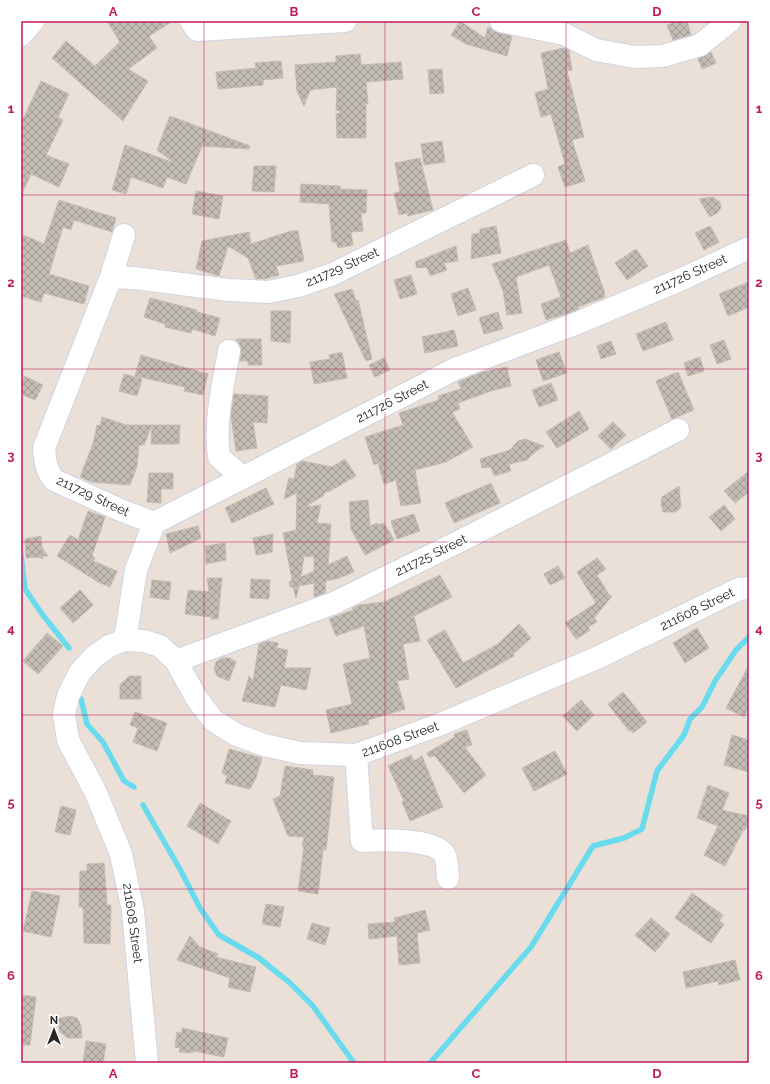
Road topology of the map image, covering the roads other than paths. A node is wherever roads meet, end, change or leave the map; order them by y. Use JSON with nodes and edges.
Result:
{"nodes":[{"id":1,"x":33,"y":21,"type":"edge"},
{"id":2,"x":191,"y":21,"type":"edge"},
{"id":3,"x":345,"y":21,"type":"edge"},
{"id":4,"x":501,"y":21,"type":"edge"},
{"id":5,"x":730,"y":21,"type":"edge"},
{"id":6,"x":21,"y":35,"type":"edge"},
{"id":7,"x":533,"y":175,"type":"dead end"},
{"id":8,"x":124,"y":235,"type":"dead end"},
{"id":9,"x":749,"y":248,"type":"edge"},
{"id":10,"x":111,"y":277,"type":"junction"},
{"id":11,"x":229,"y":351,"type":"dead end"},
{"id":12,"x":678,"y":430,"type":"dead end"},
{"id":13,"x":242,"y":477,"type":"junction"},
{"id":14,"x":154,"y":523,"type":"junction"},
{"id":15,"x":749,"y":588,"type":"edge"},
{"id":16,"x":125,"y":640,"type":"junction"},
{"id":17,"x":176,"y":661,"type":"junction"},
{"id":18,"x":356,"y":755,"type":"junction"},
{"id":19,"x":448,"y":878,"type":"dead end"},
{"id":20,"x":147,"y":1063,"type":"edge"}],
"edges":[{"from":1,"to":6,"type":"street"},
{"from":2,"to":3,"type":"street"},
{"from":4,"to":5,"type":"street"},
{"from":7,"to":10,"type":"street","name":"211729 Street"},
{"from":8,"to":10,"type":"street","name":"211729 Street"},
{"from":9,"to":13,"type":"street","name":"211726 Street"},
{"from":10,"to":14,"type":"street","name":"211729 Street"},
{"from":11,"to":13,"type":"street"},
{"from":12,"to":17,"type":"street","name":"211725 Street"},
{"from":13,"to":14,"type":"street","name":"211726 Street"},
{"from":14,"to":16,"type":"street"},
{"from":15,"to":18,"type":"street","name":"211608 Street"},
{"from":16,"to":17,"type":"street","name":"211608 Street"},
{"from":16,"to":20,"type":"street","name":"211608 Street"},
{"from":17,"to":18,"type":"street","name":"211608 Street"},
{"from":18,"to":19,"type":"street"}]}
